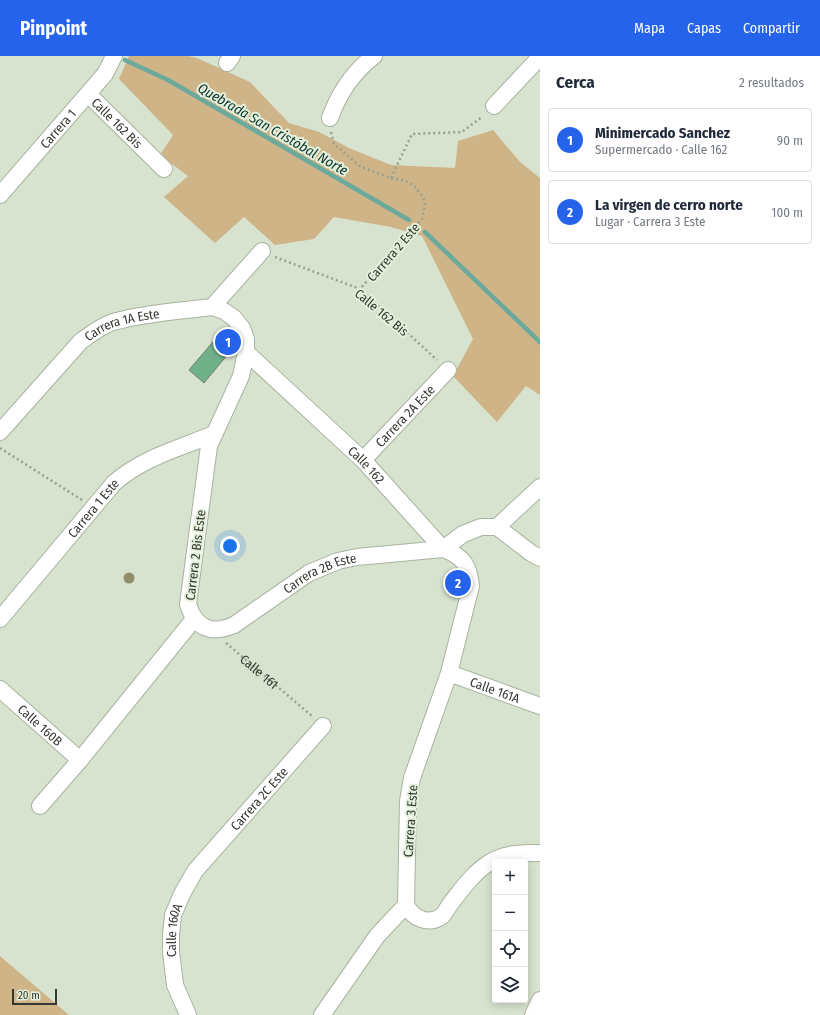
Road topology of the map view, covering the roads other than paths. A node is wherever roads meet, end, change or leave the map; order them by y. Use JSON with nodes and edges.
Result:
{"nodes":[{"id":1,"x":374,"y":56,"type":"edge"},
{"id":2,"x":540,"y":57,"type":"edge"},
{"id":3,"x":113,"y":58,"type":"edge"},
{"id":4,"x":88,"y":94,"type":"junction"},
{"id":5,"x":494,"y":106,"type":"road end"},
{"id":6,"x":330,"y":118,"type":"road end"},
{"id":7,"x":164,"y":169,"type":"dead end"},
{"id":8,"x":0,"y":195,"type":"edge"},
{"id":9,"x":262,"y":251,"type":"road end"},
{"id":10,"x":212,"y":307,"type":"junction"},
{"id":11,"x":246,"y":352,"type":"junction"},
{"id":12,"x":448,"y":370,"type":"road end"},
{"id":13,"x":0,"y":432,"type":"edge"},
{"id":14,"x":214,"y":434,"type":"junction"},
{"id":15,"x":363,"y":460,"type":"junction"},
{"id":16,"x":540,"y":487,"type":"edge"},
{"id":17,"x":496,"y":527,"type":"junction"},
{"id":18,"x":443,"y":549,"type":"junction"},
{"id":19,"x":540,"y":558,"type":"edge"},
{"id":20,"x":194,"y":618,"type":"junction"},
{"id":21,"x":0,"y":619,"type":"edge"},
{"id":22,"x":449,"y":673,"type":"junction"},
{"id":23,"x":0,"y":689,"type":"edge"},
{"id":24,"x":540,"y":706,"type":"edge"},
{"id":25,"x":323,"y":726,"type":"road end"},
{"id":26,"x":80,"y":760,"type":"junction"},
{"id":27,"x":40,"y":806,"type":"dead end"},
{"id":28,"x":540,"y":853,"type":"edge"},
{"id":29,"x":195,"y":871,"type":"joint"},
{"id":30,"x":406,"y":905,"type":"junction"},
{"id":31,"x":540,"y":1000,"type":"edge"},
{"id":32,"x":188,"y":1015,"type":"edge"},
{"id":33,"x":322,"y":1015,"type":"edge"},
{"id":34,"x":533,"y":1015,"type":"edge"}],
"edges":[{"from":1,"to":6,"type":"street"},
{"from":2,"to":5,"type":"street"},
{"from":3,"to":4,"type":"street","name":"Carrera 1"},
{"from":4,"to":7,"type":"street","name":"Calle 162 Bis"},
{"from":4,"to":8,"type":"street","name":"Carrera 1"},
{"from":9,"to":10,"type":"street"},
{"from":10,"to":11,"type":"street"},
{"from":10,"to":13,"type":"street","name":"Carrera 1A Este"},
{"from":11,"to":14,"type":"street","name":"Carrera 2 Bis Este"},
{"from":11,"to":15,"type":"street","name":"Calle 162"},
{"from":12,"to":15,"type":"street","name":"Carrera 2A Este"},
{"from":14,"to":20,"type":"street","name":"Carrera 2 Bis Este"},
{"from":14,"to":21,"type":"street","name":"Carrera 1 Este"},
{"from":15,"to":18,"type":"street","name":"Calle 162"},
{"from":16,"to":17,"type":"street"},
{"from":17,"to":18,"type":"street"},
{"from":17,"to":19,"type":"street"},
{"from":18,"to":20,"type":"street","name":"Carrera 2B Este"},
{"from":18,"to":22,"type":"street","name":"Carrera 3 Este"},
{"from":20,"to":26,"type":"street","name":"Carrera 2 Bis Este"},
{"from":22,"to":24,"type":"street","name":"Calle 161A"},
{"from":22,"to":30,"type":"street","name":"Carrera 3 Este"},
{"from":23,"to":26,"type":"street","name":"Calle 160B"},
{"from":25,"to":29,"type":"street","name":"Carrera 2C Este"},
{"from":26,"to":27,"type":"street","name":"Carrera 2 Bis Este"},
{"from":28,"to":30,"type":"street"},
{"from":29,"to":32,"type":"street","name":"Calle 160A"},
{"from":30,"to":33,"type":"street"},
{"from":31,"to":34,"type":"street"}]}
